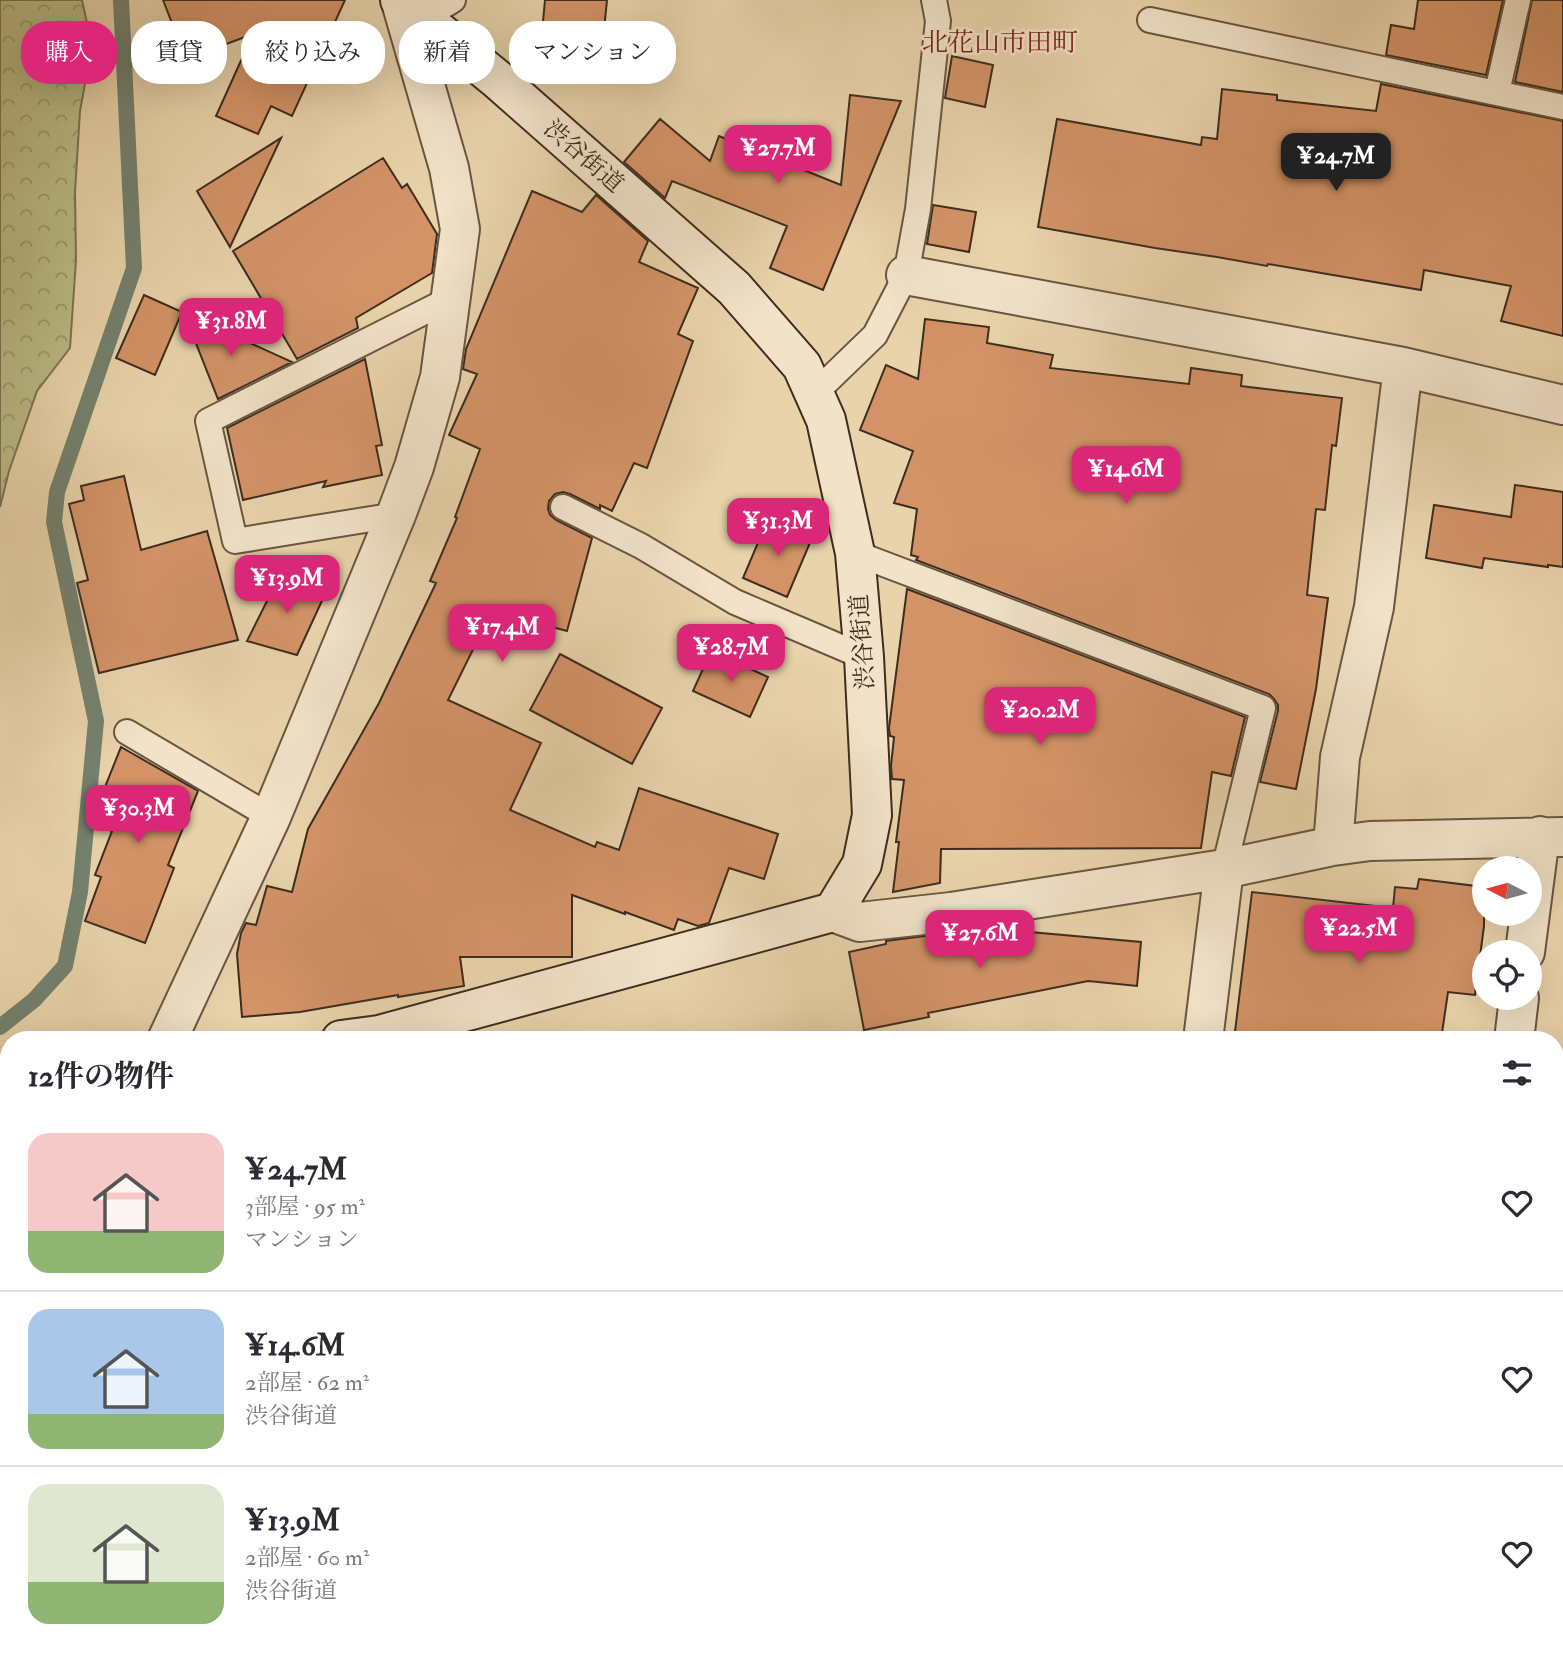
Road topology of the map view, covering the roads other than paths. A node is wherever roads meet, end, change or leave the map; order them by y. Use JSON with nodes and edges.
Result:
{"nodes":[{"id":1,"x":934,"y":0,"type":"edge"},
{"id":2,"x":1518,"y":0,"type":"edge"},
{"id":3,"x":419,"y":5,"type":"edge"},
{"id":4,"x":1150,"y":20,"type":"dead end"},
{"id":5,"x":1497,"y":92,"type":"junction"},
{"id":6,"x":1563,"y":107,"type":"edge"},
{"id":7,"x":906,"y":275,"type":"junction"},
{"id":8,"x":452,"y":299,"type":"junction"},
{"id":9,"x":1403,"y":368,"type":"junction"},
{"id":10,"x":815,"y":393,"type":"junction"},
{"id":11,"x":1563,"y":405,"type":"edge"},
{"id":12,"x":563,"y":507,"type":"dead end"},
{"id":13,"x":396,"y":515,"type":"junction"},
{"id":14,"x":855,"y":553,"type":"junction"},
{"id":15,"x":864,"y":657,"type":"junction"},
{"id":16,"x":127,"y":732,"type":"dead end"},
{"id":17,"x":271,"y":817,"type":"junction"},
{"id":18,"x":1551,"y":836,"type":"edge"},
{"id":19,"x":1333,"y":846,"type":"junction"},
{"id":20,"x":1224,"y":869,"type":"junction"},
{"id":21,"x":833,"y":912,"type":"junction"},
{"id":22,"x":1528,"y":940,"type":"edge"},
{"id":23,"x":1518,"y":1010,"type":"edge"},
{"id":24,"x":171,"y":1031,"type":"edge"},
{"id":25,"x":394,"y":1031,"type":"edge"},
{"id":26,"x":1204,"y":1031,"type":"edge"},
{"id":27,"x":1515,"y":1031,"type":"edge"}],
"edges":[{"from":1,"to":7,"type":"lane"},
{"from":2,"to":5,"type":"lane"},
{"from":3,"to":8,"type":"street"},
{"from":3,"to":10,"type":"street","name":"渋谷街道"},
{"from":4,"to":5,"type":"lane"},
{"from":5,"to":6,"type":"lane"},
{"from":7,"to":9,"type":"street"},
{"from":7,"to":10,"type":"lane"},
{"from":8,"to":13,"type":"street"},
{"from":8,"to":13,"type":"lane"},
{"from":9,"to":11,"type":"street"},
{"from":9,"to":19,"type":"street"},
{"from":10,"to":14,"type":"street","name":"渋谷街道"},
{"from":12,"to":15,"type":"lane"},
{"from":13,"to":17,"type":"street"},
{"from":14,"to":15,"type":"street","name":"渋谷街道"},
{"from":14,"to":20,"type":"lane"},
{"from":15,"to":21,"type":"street","name":"渋谷街道"},
{"from":16,"to":17,"type":"lane"},
{"from":17,"to":24,"type":"street"},
{"from":18,"to":19,"type":"street"},
{"from":18,"to":22,"type":"street"},
{"from":19,"to":20,"type":"street"},
{"from":20,"to":21,"type":"street"},
{"from":20,"to":26,"type":"street"},
{"from":21,"to":25,"type":"street"},
{"from":23,"to":27,"type":"street"}]}
